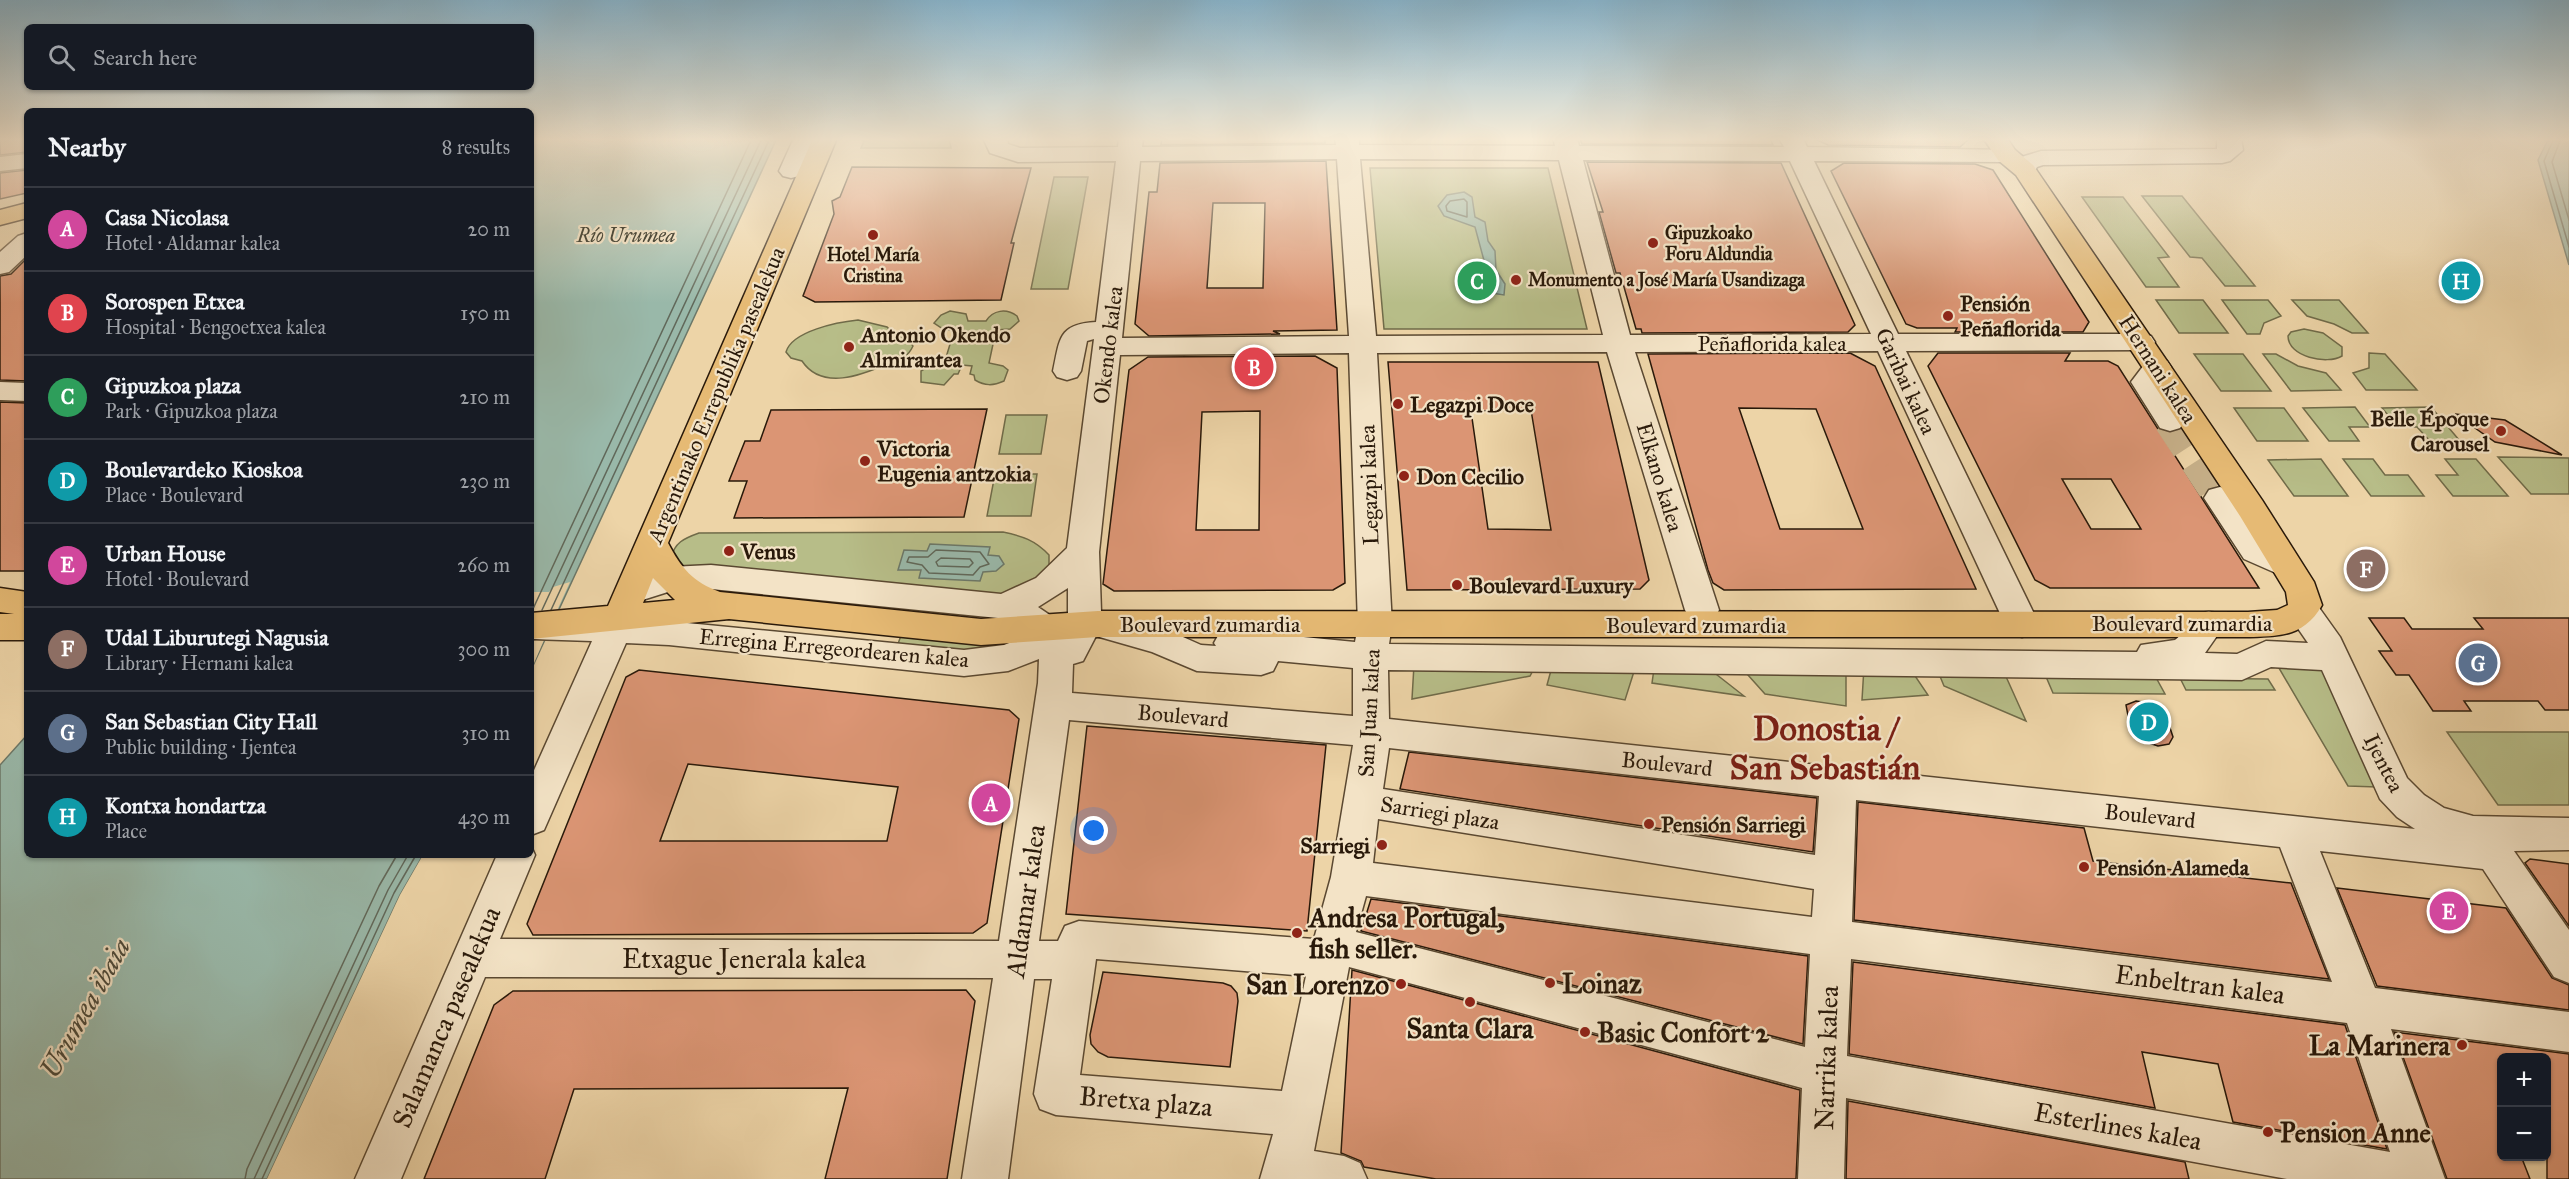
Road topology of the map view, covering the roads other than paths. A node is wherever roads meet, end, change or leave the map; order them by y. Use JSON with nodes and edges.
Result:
{"nodes":[{"id":1,"x":802,"y":193,"type":"edge"},
{"id":2,"x":1125,"y":193,"type":"edge"},
{"id":3,"x":1351,"y":193,"type":"edge"},
{"id":4,"x":1580,"y":193,"type":"edge"},
{"id":5,"x":1816,"y":193,"type":"edge"},
{"id":6,"x":2035,"y":193,"type":"edge"},
{"id":7,"x":24,"y":211,"type":"edge"},
{"id":8,"x":0,"y":218,"type":"edge"},
{"id":9,"x":24,"y":245,"type":"edge"},
{"id":10,"x":0,"y":266,"type":"edge"},
{"id":11,"x":1108,"y":339,"type":"junction"},
{"id":12,"x":1619,"y":343,"type":"junction"},
{"id":13,"x":1888,"y":343,"type":"junction"},
{"id":14,"x":1363,"y":345,"type":"junction"},
{"id":15,"x":2149,"y":355,"type":"junction"},
{"id":16,"x":1067,"y":371,"type":"dead end"},
{"id":17,"x":0,"y":392,"type":"edge"},
{"id":18,"x":24,"y":392,"type":"edge"},
{"id":19,"x":2170,"y":421,"type":"tunnel mouth"},
{"id":20,"x":2220,"y":498,"type":"tunnel mouth"},
{"id":21,"x":652,"y":546,"type":"junction"},
{"id":22,"x":1083,"y":552,"type":"junction"},
{"id":23,"x":2285,"y":565,"type":"junction"},
{"id":24,"x":670,"y":579,"type":"junction"},
{"id":25,"x":0,"y":600,"type":"edge"},
{"id":26,"x":24,"y":604,"type":"edge"},
{"id":27,"x":1001,"y":606,"type":"junction"},
{"id":28,"x":729,"y":607,"type":"junction"},
{"id":29,"x":1702,"y":610,"type":"dead end"},
{"id":30,"x":2303,"y":611,"type":"junction"},
{"id":31,"x":623,"y":612,"type":"junction"},
{"id":32,"x":674,"y":612,"type":"junction"},
{"id":33,"x":543,"y":620,"type":"edge"},
{"id":34,"x":2209,"y":623,"type":"joint"},
{"id":35,"x":1091,"y":624,"type":"junction"},
{"id":36,"x":0,"y":627,"type":"edge"},
{"id":37,"x":24,"y":627,"type":"edge"},
{"id":38,"x":1048,"y":634,"type":"junction"},
{"id":39,"x":2021,"y":640,"type":"junction"},
{"id":40,"x":1373,"y":641,"type":"junction"},
{"id":41,"x":896,"y":642,"type":"dead end"},
{"id":42,"x":1231,"y":643,"type":"dead end"},
{"id":43,"x":2331,"y":652,"type":"junction"},
{"id":44,"x":1284,"y":664,"type":"dead end"},
{"id":45,"x":1055,"y":694,"type":"junction"},
{"id":46,"x":1371,"y":732,"type":"junction"},
{"id":47,"x":1838,"y":782,"type":"junction"},
{"id":48,"x":1362,"y":801,"type":"junction"},
{"id":49,"x":534,"y":812,"type":"edge"},
{"id":50,"x":2293,"y":832,"type":"junction"},
{"id":51,"x":2569,"y":834,"type":"edge"},
{"id":52,"x":2488,"y":845,"type":"junction"},
{"id":53,"x":515,"y":858,"type":"edge"},
{"id":54,"x":1834,"y":875,"type":"junction"},
{"id":55,"x":1351,"y":878,"type":"junction"},
{"id":56,"x":1832,"y":937,"type":"junction"},
{"id":57,"x":1332,"y":951,"type":"junction"},
{"id":58,"x":471,"y":957,"type":"junction"},
{"id":59,"x":1017,"y":958,"type":"junction"},
{"id":60,"x":1075,"y":960,"type":"junction"},
{"id":61,"x":2569,"y":964,"type":"edge"},
{"id":62,"x":2361,"y":1004,"type":"junction"},
{"id":63,"x":2569,"y":1032,"type":"edge"},
{"id":64,"x":1824,"y":1073,"type":"junction"},
{"id":65,"x":1299,"y":1114,"type":"junction"},
{"id":66,"x":1285,"y":1174,"type":"edge"},
{"id":67,"x":378,"y":1179,"type":"edge"},
{"id":68,"x":985,"y":1179,"type":"edge"},
{"id":69,"x":1344,"y":1179,"type":"edge"},
{"id":70,"x":1821,"y":1179,"type":"edge"},
{"id":71,"x":2412,"y":1179,"type":"edge"},
{"id":72,"x":2422,"y":1179,"type":"edge"}],
"edges":[{"from":1,"to":21,"type":"main road","name":"Argentinako Errepublika pasealekua"},
{"from":2,"to":11,"type":"street","name":"Okendo kalea"},
{"from":3,"to":14,"type":"street","name":"Legazpi kalea"},
{"from":4,"to":12,"type":"street","name":"Elkano kalea"},
{"from":5,"to":13,"type":"street","name":"Garibai kalea"},
{"from":6,"to":15,"type":"main road","name":"Hernani kalea"},
{"from":7,"to":8,"type":"main road"},
{"from":9,"to":10,"type":"street"},
{"from":11,"to":14,"type":"street","name":"Peñaflorida kalea"},
{"from":11,"to":16,"type":"street","name":"Peñaflorida kalea"},
{"from":11,"to":22,"type":"street","name":"Okendo kalea"},
{"from":12,"to":13,"type":"street","name":"Peñaflorida kalea"},
{"from":12,"to":14,"type":"street","name":"Peñaflorida kalea"},
{"from":12,"to":29,"type":"street","name":"Elkano kalea"},
{"from":13,"to":15,"type":"street","name":"Peñaflorida kalea"},
{"from":13,"to":39,"type":"street","name":"Garibai kalea"},
{"from":14,"to":40,"type":"street","name":"Legazpi kalea"},
{"from":15,"to":19,"type":"street"},
{"from":15,"to":23,"type":"main road","name":"Hernani kalea"},
{"from":17,"to":18,"type":"street"},
{"from":20,"to":23,"type":"street"},
{"from":21,"to":24,"type":"main road"},
{"from":21,"to":31,"type":"main road","name":"Argentinako Errepublika pasealekua"},
{"from":22,"to":27,"type":"street"},
{"from":22,"to":35,"type":"street","name":"Okendo kalea"},
{"from":23,"to":30,"type":"main road","name":"Hernani kalea"},
{"from":24,"to":27,"type":"street","name":"Erregina Erregeordearen kalea"},
{"from":24,"to":28,"type":"main road"},
{"from":24,"to":31,"type":"street","name":"Erregina Erregeordearen kalea"},
{"from":25,"to":26,"type":"main road"},
{"from":27,"to":38,"type":"street","name":"Erregina Erregeordearen kalea"},
{"from":28,"to":32,"type":"main road","name":"Erregina Erregeordearen kalea"},
{"from":28,"to":38,"type":"main road","name":"Erregina Erregeordearen kalea"},
{"from":30,"to":34,"type":"main road","name":"Boulevard zumardia"},
{"from":30,"to":43,"type":"street","name":"Ijentea"},
{"from":31,"to":32,"type":"main road","name":"Erregina Erregeordearen kalea"},
{"from":31,"to":33,"type":"street","name":"Erregina Erregeordearen kalea"},
{"from":31,"to":38,"type":"street","name":"Erregina Erregeordearen kalea"},
{"from":31,"to":49,"type":"street"},
{"from":32,"to":41,"type":"street"},
{"from":34,"to":39,"type":"street"},
{"from":35,"to":38,"type":"street","name":"Erregina Erregeordearen kalea"},
{"from":35,"to":40,"type":"main road","name":"Boulevard zumardia"},
{"from":35,"to":44,"type":"street"},
{"from":35,"to":45,"type":"street"},
{"from":36,"to":37,"type":"main road"},
{"from":38,"to":45,"type":"street","name":"Aldamar kalea"},
{"from":39,"to":40,"type":"main road","name":"Boulevard zumardia"},
{"from":40,"to":42,"type":"street"},
{"from":40,"to":43,"type":"street"},
{"from":40,"to":46,"type":"street","name":"San Juan kalea"},
{"from":43,"to":52,"type":"street","name":"Ijentea"},
{"from":45,"to":46,"type":"street","name":"Boulevard"},
{"from":45,"to":59,"type":"street","name":"Aldamar kalea"},
{"from":46,"to":47,"type":"street","name":"Boulevard"},
{"from":46,"to":48,"type":"street","name":"San Juan kalea"},
{"from":47,"to":50,"type":"street","name":"Boulevard"},
{"from":47,"to":54,"type":"street"},
{"from":48,"to":54,"type":"street","name":"Sarriegi plaza"},
{"from":48,"to":55,"type":"street","name":"Sarriegi plaza"},
{"from":50,"to":52,"type":"street","name":"Boulevard"},
{"from":50,"to":62,"type":"street"},
{"from":51,"to":52,"type":"street"},
{"from":52,"to":61,"type":"street"},
{"from":53,"to":58,"type":"street","name":"Salamanca pasealekua"},
{"from":54,"to":56,"type":"street"},
{"from":55,"to":56,"type":"street"},
{"from":55,"to":57,"type":"street"},
{"from":56,"to":62,"type":"street","name":"Enbeltran kalea"},
{"from":56,"to":64,"type":"street","name":"Narrika kalea"},
{"from":57,"to":60,"type":"street","name":"Bretxa plaza"},
{"from":57,"to":64,"type":"street","name":"Esterlines kalea"},
{"from":57,"to":65,"type":"street"},
{"from":58,"to":59,"type":"street","name":"Etxague Jenerala kalea"},
{"from":58,"to":67,"type":"street","name":"Salamanca pasealekua"},
{"from":59,"to":60,"type":"street"},
{"from":59,"to":68,"type":"street","name":"Aldamar kalea"},
{"from":60,"to":65,"type":"street","name":"Bretxa plaza"},
{"from":62,"to":63,"type":"street","name":"Enbeltran kalea"},
{"from":62,"to":72,"type":"street"},
{"from":64,"to":70,"type":"street","name":"Narrika kalea"},
{"from":64,"to":71,"type":"street","name":"Esterlines kalea"},
{"from":65,"to":66,"type":"street"},
{"from":66,"to":69,"type":"street"}]}
